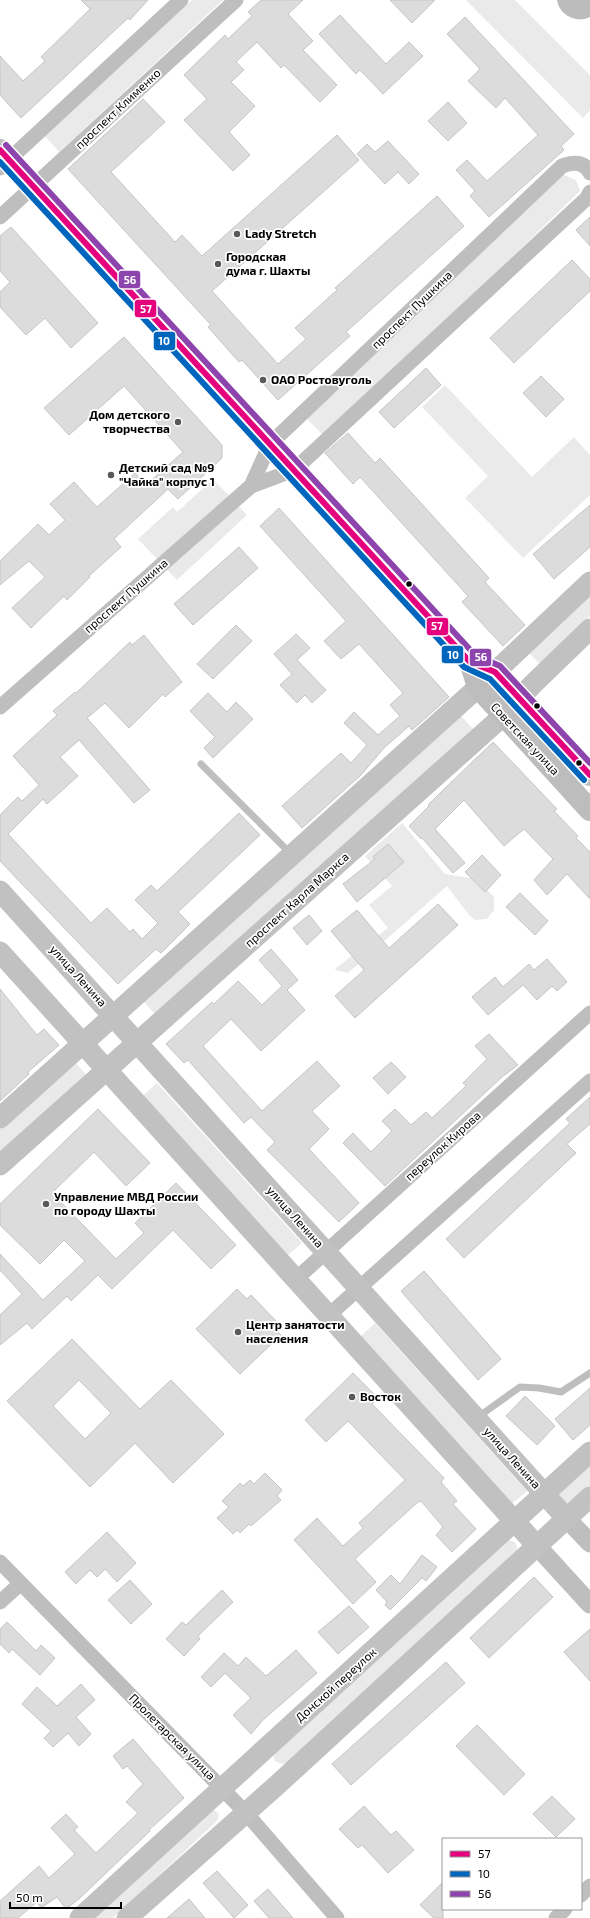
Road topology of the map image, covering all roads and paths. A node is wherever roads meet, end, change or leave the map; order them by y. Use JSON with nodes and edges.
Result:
{"nodes":[{"id":1,"x":180,"y":0,"type":"edge"},
{"id":2,"x":236,"y":0,"type":"edge"},
{"id":3,"x":3,"y":159,"type":"edge"},
{"id":4,"x":590,"y":173,"type":"edge"},
{"id":5,"x":33,"y":187,"type":"junction"},
{"id":6,"x":590,"y":192,"type":"edge"},
{"id":7,"x":0,"y":217,"type":"edge"},
{"id":8,"x":270,"y":444,"type":"junction"},
{"id":9,"x":294,"y":470,"type":"junction"},
{"id":10,"x":251,"y":486,"type":"junction"},
{"id":11,"x":590,"y":582,"type":"edge"},
{"id":12,"x":590,"y":629,"type":"edge"},
{"id":13,"x":470,"y":662,"type":"junction"},
{"id":14,"x":495,"y":672,"type":"junction"},
{"id":15,"x":478,"y":687,"type":"junction"},
{"id":16,"x":521,"y":698,"type":"junction"},
{"id":17,"x":0,"y":707,"type":"edge"},
{"id":18,"x":503,"y":716,"type":"junction"},
{"id":19,"x":200,"y":764,"type":"dead end"},
{"id":20,"x":590,"y":775,"type":"edge"},
{"id":21,"x":590,"y":810,"type":"edge"},
{"id":22,"x":292,"y":855,"type":"junction"},
{"id":23,"x":0,"y":891,"type":"edge"},
{"id":24,"x":0,"y":952,"type":"edge"},
{"id":25,"x":590,"y":1013,"type":"edge"},
{"id":26,"x":114,"y":1016,"type":"junction"},
{"id":27,"x":83,"y":1043,"type":"junction"},
{"id":28,"x":137,"y":1043,"type":"junction"},
{"id":29,"x":108,"y":1069,"type":"junction"},
{"id":30,"x":590,"y":1081,"type":"edge"},
{"id":31,"x":0,"y":1118,"type":"edge"},
{"id":32,"x":0,"y":1165,"type":"edge"},
{"id":33,"x":326,"y":1251,"type":"junction"},
{"id":34,"x":296,"y":1279,"type":"junction"},
{"id":35,"x":360,"y":1290,"type":"junction"},
{"id":36,"x":329,"y":1315,"type":"junction"},
{"id":37,"x":590,"y":1373,"type":"edge"},
{"id":38,"x":476,"y":1418,"type":"junction"},
{"id":39,"x":590,"y":1452,"type":"edge"},
{"id":40,"x":544,"y":1494,"type":"junction"},
{"id":41,"x":590,"y":1497,"type":"edge"},
{"id":42,"x":567,"y":1519,"type":"junction"},
{"id":43,"x":515,"y":1522,"type":"junction"},
{"id":44,"x":590,"y":1544,"type":"edge"},
{"id":45,"x":537,"y":1546,"type":"junction"},
{"id":46,"x":0,"y":1562,"type":"edge"},
{"id":47,"x":20,"y":1584,"type":"junction"},
{"id":48,"x":0,"y":1602,"type":"edge"},
{"id":49,"x":590,"y":1604,"type":"edge"},
{"id":50,"x":222,"y":1789,"type":"junction"},
{"id":51,"x":246,"y":1813,"type":"junction"},
{"id":52,"x":590,"y":1886,"type":"edge"},
{"id":53,"x":582,"y":1894,"type":"edge"},
{"id":54,"x":564,"y":1910,"type":"edge"},
{"id":55,"x":80,"y":1918,"type":"edge"},
{"id":56,"x":127,"y":1918,"type":"edge"},
{"id":57,"x":337,"y":1918,"type":"edge"},
{"id":58,"x":556,"y":1918,"type":"edge"}],
"edges":[{"from":1,"to":3,"type":"street"},
{"from":2,"to":5,"type":"street","name":"проспект Клименко"},
{"from":3,"to":5,"type":"main road","name":"Советская улица"},
{"from":4,"to":8,"type":"street","name":"проспект Пушкина"},
{"from":5,"to":7,"type":"street","name":"проспект Клименко"},
{"from":5,"to":8,"type":"main road","name":"Советская улица"},
{"from":6,"to":9,"type":"street","name":"проспект Пушкина"},
{"from":8,"to":9,"type":"main road","name":"Советская улица"},
{"from":8,"to":10,"type":"street","name":"проспект Пушкина"},
{"from":9,"to":10,"type":"street","name":"проспект Пушкина"},
{"from":9,"to":13,"type":"main road","name":"Советская улица"},
{"from":10,"to":17,"type":"street","name":"проспект Пушкина"},
{"from":11,"to":14,"type":"main road"},
{"from":12,"to":16,"type":"main road","name":"проспект Карла Маркса"},
{"from":13,"to":14,"type":"main road","name":"Советская улица"},
{"from":13,"to":15,"type":"main road","name":"Советская улица"},
{"from":14,"to":15,"type":"main road"},
{"from":14,"to":16,"type":"main road","name":"Советская улица"},
{"from":15,"to":18,"type":"main road","name":"Советская улица"},
{"from":15,"to":22,"type":"main road"},
{"from":16,"to":18,"type":"main road","name":"проспект Карла Маркса"},
{"from":16,"to":20,"type":"main road","name":"Советская улица"},
{"from":18,"to":21,"type":"main road","name":"Советская улица"},
{"from":18,"to":28,"type":"main road","name":"проспект Карла Маркса"},
{"from":19,"to":22,"type":"lane"},
{"from":22,"to":26,"type":"main road"},
{"from":23,"to":26,"type":"main road","name":"улица Ленина"},
{"from":24,"to":27,"type":"main road"},
{"from":25,"to":33,"type":"street","name":"переулок Кирова"},
{"from":26,"to":27,"type":"main road"},
{"from":26,"to":28,"type":"main road","name":"улица Ленина"},
{"from":27,"to":29,"type":"main road"},
{"from":27,"to":31,"type":"main road"},
{"from":28,"to":29,"type":"main road","name":"проспект Карла Маркса"},
{"from":28,"to":33,"type":"main road","name":"улица Ленина"},
{"from":29,"to":32,"type":"main road","name":"проспект Карла Маркса"},
{"from":29,"to":34,"type":"main road"},
{"from":30,"to":35,"type":"street"},
{"from":33,"to":34,"type":"street","name":"переулок Кирова"},
{"from":33,"to":35,"type":"main road","name":"улица Ленина"},
{"from":34,"to":36,"type":"main road"},
{"from":35,"to":36,"type":"street"},
{"from":35,"to":38,"type":"main road","name":"улица Ленина"},
{"from":36,"to":43,"type":"main road"},
{"from":37,"to":38,"type":"lane"},
{"from":38,"to":40,"type":"main road","name":"улица Ленина"},
{"from":39,"to":40,"type":"main road","name":"Донской переулок"},
{"from":40,"to":42,"type":"main road","name":"улица Ленина"},
{"from":40,"to":43,"type":"main road","name":"Донской переулок"},
{"from":41,"to":42,"type":"main road"},
{"from":42,"to":44,"type":"street","name":"улица Ленина"},
{"from":42,"to":45,"type":"main road"},
{"from":43,"to":45,"type":"main road"},
{"from":43,"to":50,"type":"main road","name":"Донской переулок"},
{"from":45,"to":49,"type":"street"},
{"from":45,"to":51,"type":"main road"},
{"from":46,"to":47,"type":"street","name":"Пролетарская улица"},
{"from":47,"to":48,"type":"street"},
{"from":47,"to":50,"type":"street","name":"Пролетарская улица"},
{"from":50,"to":51,"type":"street","name":"Пролетарская улица"},
{"from":50,"to":55,"type":"main road","name":"Донской переулок"},
{"from":51,"to":56,"type":"main road"},
{"from":51,"to":57,"type":"street","name":"Пролетарская улица"},
{"from":52,"to":53,"type":"street"},
{"from":54,"to":58,"type":"street"}]}
